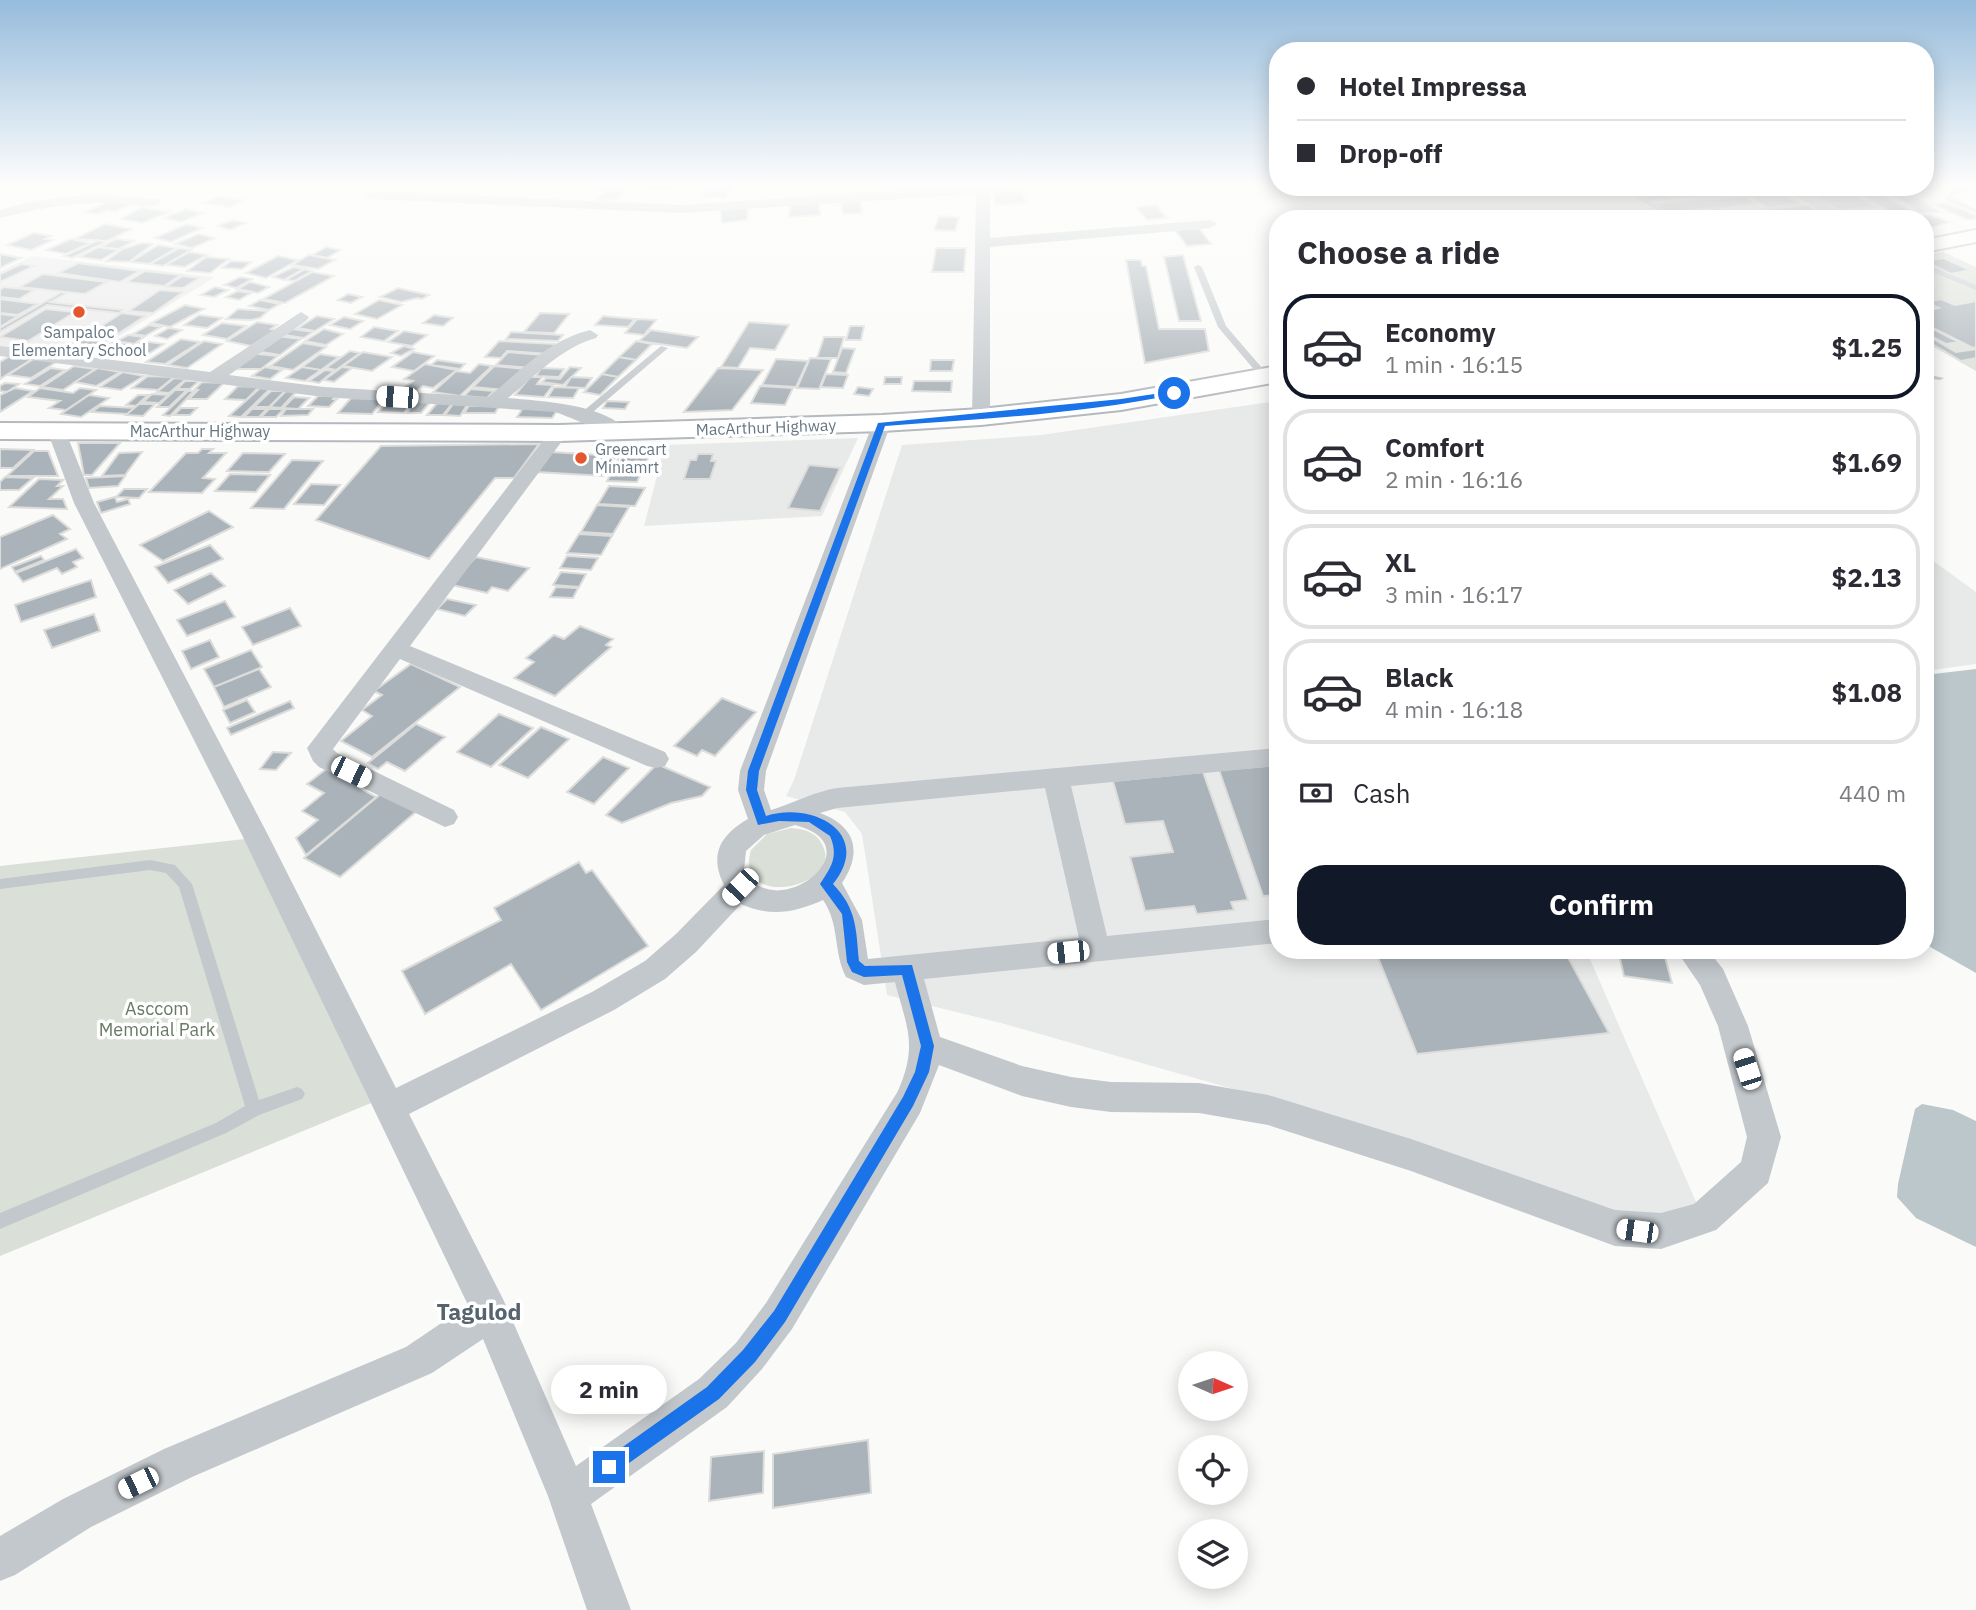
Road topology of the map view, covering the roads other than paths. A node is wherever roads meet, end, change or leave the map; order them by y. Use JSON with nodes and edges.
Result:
{"nodes":[{"id":1,"x":982,"y":260,"type":"edge"},
{"id":2,"x":1198,"y":267,"type":"dead end"},
{"id":3,"x":1934,"y":270,"type":"edge"},
{"id":4,"x":1976,"y":288,"type":"edge"},
{"id":5,"x":302,"y":317,"type":"dead end"},
{"id":6,"x":590,"y":335,"type":"dead end"},
{"id":7,"x":664,"y":348,"type":"dead end"},
{"id":8,"x":0,"y":351,"type":"edge"},
{"id":9,"x":1269,"y":374,"type":"edge"},
{"id":10,"x":1269,"y":376,"type":"edge"},
{"id":11,"x":1934,"y":377,"type":"edge"},
{"id":12,"x":213,"y":378,"type":"junction"},
{"id":13,"x":1940,"y":378,"type":"dead end"},
{"id":14,"x":494,"y":401,"type":"junction"},
{"id":15,"x":584,"y":415,"type":"junction"},
{"id":16,"x":981,"y":417,"type":"junction"},
{"id":17,"x":881,"y":423,"type":"junction"},
{"id":18,"x":56,"y":430,"type":"junction"},
{"id":19,"x":0,"y":431,"type":"edge"},
{"id":20,"x":618,"y":431,"type":"junction"},
{"id":21,"x":559,"y":433,"type":"junction"},
{"id":22,"x":395,"y":648,"type":"junction"},
{"id":23,"x":1269,"y":758,"type":"edge"},
{"id":24,"x":656,"y":759,"type":"dead end"},
{"id":25,"x":1056,"y":779,"type":"junction"},
{"id":26,"x":795,"y":815,"type":"junction"},
{"id":27,"x":444,"y":817,"type":"dead end"},
{"id":28,"x":762,"y":822,"type":"junction"},
{"id":29,"x":0,"y":884,"type":"edge"},
{"id":30,"x":826,"y":884,"type":"junction"},
{"id":31,"x":740,"y":887,"type":"junction"},
{"id":32,"x":1269,"y":932,"type":"edge"},
{"id":33,"x":1096,"y":950,"type":"junction"},
{"id":34,"x":1698,"y":959,"type":"edge"},
{"id":35,"x":907,"y":969,"type":"junction"},
{"id":36,"x":927,"y":1046,"type":"junction"},
{"id":37,"x":297,"y":1094,"type":"dead end"},
{"id":38,"x":388,"y":1108,"type":"junction"},
{"id":39,"x":254,"y":1109,"type":"junction"},
{"id":40,"x":0,"y":1221,"type":"edge"},
{"id":41,"x":490,"y":1312,"type":"junction"},
{"id":42,"x":568,"y":1496,"type":"junction"},
{"id":43,"x":0,"y":1560,"type":"edge"},
{"id":44,"x":609,"y":1610,"type":"edge"}],
"edges":[{"from":1,"to":16,"type":"street"},
{"from":2,"to":9,"type":"lane"},
{"from":3,"to":4,"type":"lane"},
{"from":5,"to":12,"type":"street"},
{"from":6,"to":14,"type":"street"},
{"from":7,"to":15,"type":"lane"},
{"from":8,"to":12,"type":"street"},
{"from":10,"to":16,"type":"highway","name":"MacArthur Highway"},
{"from":11,"to":13,"type":"lane"},
{"from":12,"to":14,"type":"street"},
{"from":14,"to":15,"type":"street"},
{"from":15,"to":20,"type":"street"},
{"from":16,"to":17,"type":"highway","name":"MacArthur Highway"},
{"from":17,"to":20,"type":"highway","name":"MacArthur Highway"},
{"from":17,"to":28,"type":"street"},
{"from":18,"to":19,"type":"highway","name":"MacArthur Highway"},
{"from":18,"to":21,"type":"highway","name":"MacArthur Highway"},
{"from":18,"to":38,"type":"street"},
{"from":20,"to":21,"type":"highway","name":"MacArthur Highway"},
{"from":21,"to":22,"type":"street"},
{"from":22,"to":24,"type":"street"},
{"from":22,"to":27,"type":"street"},
{"from":23,"to":25,"type":"street"},
{"from":25,"to":26,"type":"street"},
{"from":25,"to":33,"type":"street"},
{"from":26,"to":28,"type":"street"},
{"from":26,"to":30,"type":"street"},
{"from":28,"to":31,"type":"street"},
{"from":29,"to":39,"type":"lane"},
{"from":30,"to":31,"type":"street"},
{"from":30,"to":35,"type":"street"},
{"from":31,"to":38,"type":"street"},
{"from":32,"to":33,"type":"street"},
{"from":33,"to":35,"type":"street"},
{"from":34,"to":36,"type":"street"},
{"from":35,"to":36,"type":"street"},
{"from":36,"to":42,"type":"street"},
{"from":37,"to":39,"type":"lane"},
{"from":38,"to":41,"type":"street"},
{"from":39,"to":40,"type":"lane"},
{"from":41,"to":42,"type":"street"},
{"from":41,"to":43,"type":"street"},
{"from":42,"to":44,"type":"street"}]}
